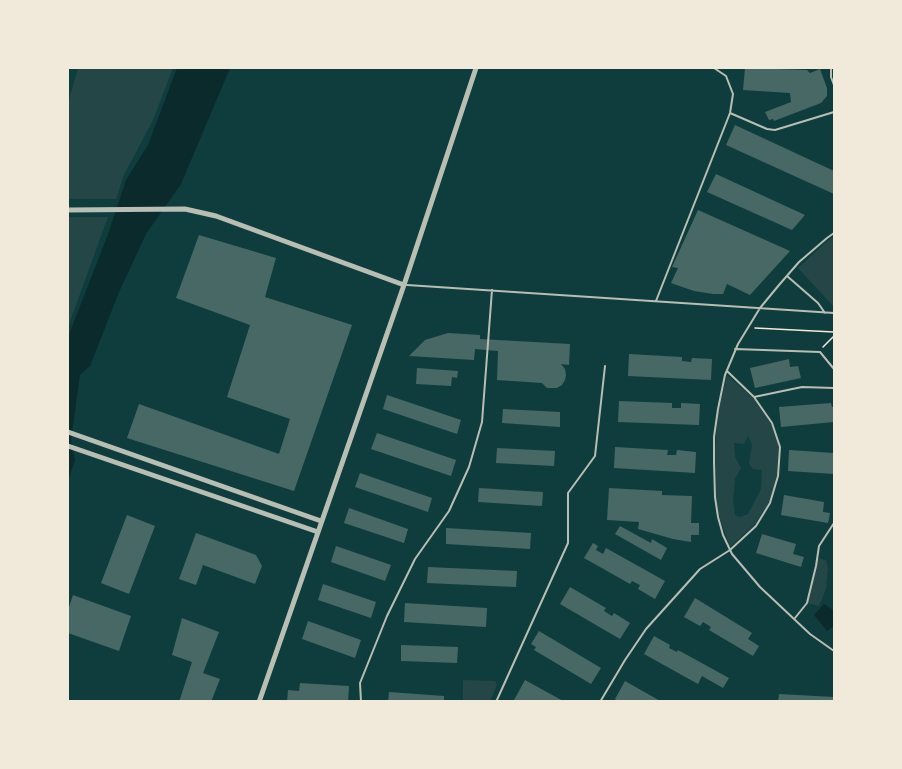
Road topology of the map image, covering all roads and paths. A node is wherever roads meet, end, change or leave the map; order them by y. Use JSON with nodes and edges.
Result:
{"nodes":[{"id":1,"x":476,"y":68,"type":"edge"},
{"id":2,"x":714,"y":68,"type":"edge"},
{"id":3,"x":831,"y":68,"type":"edge"},
{"id":4,"x":834,"y":86,"type":"edge"},
{"id":5,"x":834,"y":112,"type":"edge"},
{"id":6,"x":730,"y":113,"type":"junction"},
{"id":7,"x":68,"y":210,"type":"edge"},
{"id":8,"x":834,"y":233,"type":"edge"},
{"id":9,"x":787,"y":276,"type":"junction"},
{"id":10,"x":404,"y":285,"type":"junction"},
{"id":11,"x":492,"y":290,"type":"junction"},
{"id":12,"x":656,"y":301,"type":"junction"},
{"id":13,"x":760,"y":308,"type":"junction"},
{"id":14,"x":825,"y":313,"type":"junction"},
{"id":15,"x":834,"y":313,"type":"edge"},
{"id":16,"x":748,"y":327,"type":"junction"},
{"id":17,"x":834,"y":332,"type":"edge"},
{"id":18,"x":834,"y":336,"type":"edge"},
{"id":19,"x":735,"y":350,"type":"junction"},
{"id":20,"x":818,"y":352,"type":"junction"},
{"id":21,"x":605,"y":366,"type":"dead end"},
{"id":22,"x":834,"y":369,"type":"edge"},
{"id":23,"x":726,"y":371,"type":"junction"},
{"id":24,"x":834,"y":388,"type":"edge"},
{"id":25,"x":754,"y":397,"type":"junction"},
{"id":26,"x":68,"y":432,"type":"edge"},
{"id":27,"x":68,"y":446,"type":"edge"},
{"id":28,"x":321,"y":521,"type":"junction"},
{"id":29,"x":834,"y":524,"type":"edge"},
{"id":30,"x":318,"y":532,"type":"junction"},
{"id":31,"x":730,"y":550,"type":"junction"},
{"id":32,"x":794,"y":619,"type":"junction"},
{"id":33,"x":834,"y":651,"type":"edge"},
{"id":34,"x":259,"y":702,"type":"edge"},
{"id":35,"x":361,"y":702,"type":"edge"},
{"id":36,"x":496,"y":702,"type":"edge"},
{"id":37,"x":600,"y":702,"type":"edge"}],
"edges":[{"from":1,"to":10,"type":"street"},
{"from":2,"to":6,"type":"lane"},
{"from":3,"to":4,"type":"lane"},
{"from":5,"to":6,"type":"lane"},
{"from":6,"to":12,"type":"lane"},
{"from":7,"to":10,"type":"street"},
{"from":8,"to":9,"type":"lane"},
{"from":9,"to":13,"type":"lane"},
{"from":9,"to":14,"type":"lane"},
{"from":10,"to":11,"type":"lane"},
{"from":10,"to":28,"type":"street"},
{"from":11,"to":12,"type":"lane"},
{"from":11,"to":35,"type":"lane"},
{"from":12,"to":13,"type":"lane"},
{"from":13,"to":14,"type":"lane"},
{"from":13,"to":16,"type":"lane"},
{"from":14,"to":15,"type":"lane"},
{"from":16,"to":17,"type":"path"},
{"from":16,"to":19,"type":"lane"},
{"from":18,"to":20,"type":"path"},
{"from":19,"to":20,"type":"lane"},
{"from":19,"to":23,"type":"lane"},
{"from":20,"to":22,"type":"lane"},
{"from":21,"to":36,"type":"lane"},
{"from":23,"to":25,"type":"lane"},
{"from":23,"to":31,"type":"lane"},
{"from":24,"to":25,"type":"lane"},
{"from":25,"to":31,"type":"lane"},
{"from":26,"to":28,"type":"street"},
{"from":27,"to":30,"type":"street"},
{"from":28,"to":30,"type":"street"},
{"from":29,"to":32,"type":"lane"},
{"from":30,"to":34,"type":"street"},
{"from":31,"to":32,"type":"lane"},
{"from":31,"to":37,"type":"lane"},
{"from":32,"to":33,"type":"lane"}]}
